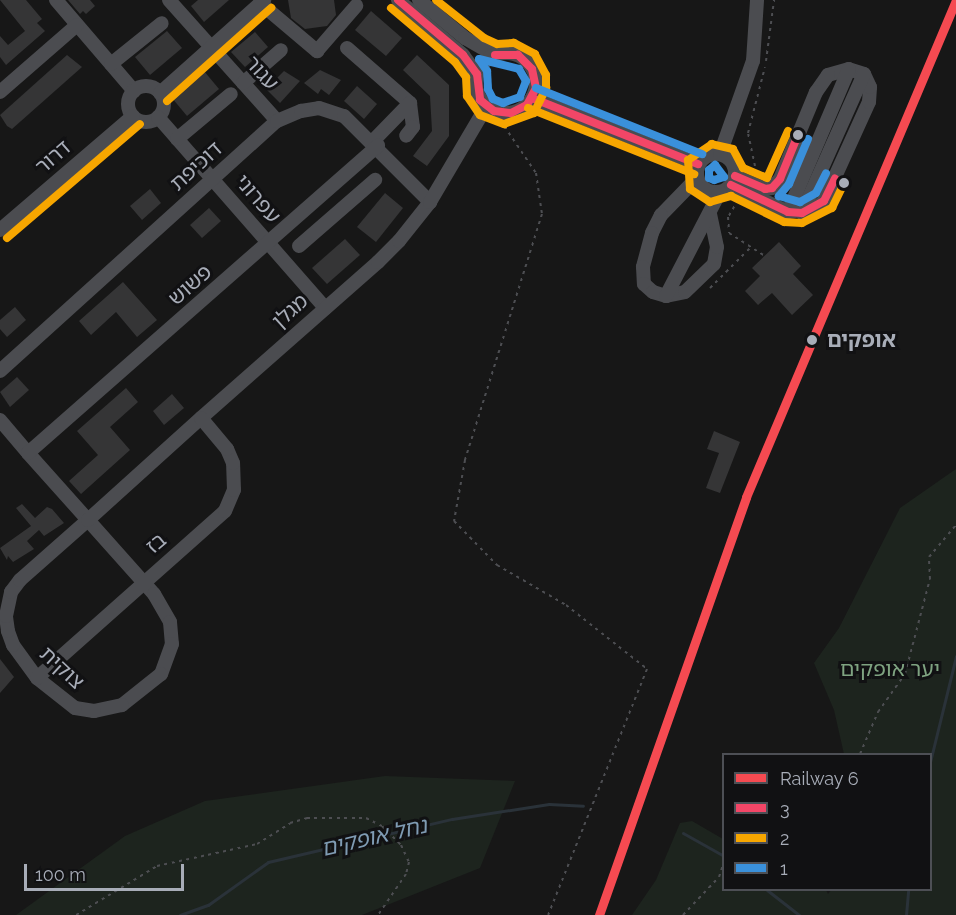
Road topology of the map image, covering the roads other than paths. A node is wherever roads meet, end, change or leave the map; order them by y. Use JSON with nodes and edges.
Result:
{"nodes":[{"id":1,"x":56,"y":0,"type":"edge"},
{"id":2,"x":398,"y":0,"type":"edge"},
{"id":3,"x":419,"y":0,"type":"edge"},
{"id":4,"x":757,"y":0,"type":"edge"},
{"id":5,"x":177,"y":2,"type":"edge"},
{"id":6,"x":262,"y":2,"type":"edge"},
{"id":7,"x":356,"y":6,"type":"dead end"},
{"id":8,"x":162,"y":23,"type":"dead end"},
{"id":9,"x":77,"y":25,"type":"junction"},
{"id":10,"x":211,"y":47,"type":"junction"},
{"id":11,"x":347,"y":48,"type":"dead end"},
{"id":12,"x":281,"y":51,"type":"dead end"},
{"id":13,"x":495,"y":55,"type":"junction"},
{"id":14,"x":111,"y":64,"type":"junction"},
{"id":15,"x":849,"y":69,"type":"junction"},
{"id":16,"x":477,"y":74,"type":"junction"},
{"id":17,"x":243,"y":83,"type":"junction"},
{"id":18,"x":2,"y":85,"type":"edge"},
{"id":19,"x":134,"y":91,"type":"junction"},
{"id":20,"x":160,"y":93,"type":"junction"},
{"id":21,"x":231,"y":94,"type":"dead end"},
{"id":22,"x":532,"y":98,"type":"junction"},
{"id":23,"x":410,"y":103,"type":"junction"},
{"id":24,"x":490,"y":109,"type":"junction"},
{"id":25,"x":133,"y":116,"type":"junction"},
{"id":26,"x":158,"y":117,"type":"junction"},
{"id":27,"x":277,"y":121,"type":"junction"},
{"id":28,"x":406,"y":136,"type":"dead end"},
{"id":29,"x":177,"y":139,"type":"junction"},
{"id":30,"x":375,"y":144,"type":"junction"},
{"id":31,"x":720,"y":154,"type":"junction"},
{"id":32,"x":698,"y":171,"type":"junction"},
{"id":33,"x":213,"y":180,"type":"junction"},
{"id":34,"x":375,"y":180,"type":"dead end"},
{"id":35,"x":735,"y":185,"type":"junction"},
{"id":36,"x":323,"y":195,"type":"junction"},
{"id":37,"x":430,"y":201,"type":"junction"},
{"id":38,"x":339,"y":212,"type":"junction"},
{"id":39,"x":795,"y":212,"type":"junction"},
{"id":40,"x":710,"y":213,"type":"junction"},
{"id":41,"x":0,"y":230,"type":"edge"},
{"id":42,"x":269,"y":244,"type":"junction"},
{"id":43,"x":299,"y":246,"type":"dead end"},
{"id":44,"x":666,"y":296,"type":"junction"},
{"id":45,"x":325,"y":308,"type":"junction"},
{"id":46,"x":0,"y":370,"type":"edge"},
{"id":47,"x":201,"y":418,"type":"junction"},
{"id":48,"x":0,"y":420,"type":"edge"},
{"id":49,"x":28,"y":453,"type":"junction"},
{"id":50,"x":88,"y":519,"type":"junction"},
{"id":51,"x":142,"y":582,"type":"junction"},
{"id":52,"x":37,"y":678,"type":"junction"}],
"edges":[{"from":1,"to":9,"type":"street"},
{"from":2,"to":16,"type":"street"},
{"from":3,"to":13,"type":"street"},
{"from":4,"to":31,"type":"street"},
{"from":5,"to":10,"type":"street","name":"עגור"},
{"from":6,"to":7,"type":"street"},
{"from":6,"to":10,"type":"street"},
{"from":8,"to":14,"type":"street"},
{"from":9,"to":14,"type":"street"},
{"from":9,"to":18,"type":"street"},
{"from":10,"to":17,"type":"street","name":"עגור"},
{"from":10,"to":20,"type":"street"},
{"from":11,"to":23,"type":"street"},
{"from":12,"to":17,"type":"street"},
{"from":13,"to":16,"type":"street"},
{"from":13,"to":22,"type":"street"},
{"from":14,"to":19,"type":"street"},
{"from":15,"to":35,"type":"street"},
{"from":15,"to":39,"type":"street"},
{"from":15,"to":39,"type":"street"},
{"from":16,"to":24,"type":"street"},
{"from":17,"to":27,"type":"street","name":"עגור"},
{"from":19,"to":20,"type":"street"},
{"from":19,"to":25,"type":"street"},
{"from":20,"to":26,"type":"street"},
{"from":21,"to":29,"type":"street"},
{"from":22,"to":24,"type":"street"},
{"from":22,"to":32,"type":"street"},
{"from":23,"to":28,"type":"street"},
{"from":23,"to":30,"type":"street","name":"פשוש"},
{"from":24,"to":37,"type":"street","name":"מגלן"},
{"from":25,"to":26,"type":"street"},
{"from":25,"to":41,"type":"street","name":"דרור"},
{"from":26,"to":29,"type":"street","name":"עפרוני"},
{"from":27,"to":30,"type":"street","name":"דוכיפת"},
{"from":27,"to":33,"type":"street","name":"דוכיפת"},
{"from":29,"to":33,"type":"street","name":"עפרוני"},
{"from":30,"to":36,"type":"street","name":"פשוש"},
{"from":30,"to":37,"type":"street","name":"דוכיפת"},
{"from":31,"to":32,"type":"street"},
{"from":31,"to":35,"type":"street"},
{"from":32,"to":35,"type":"street"},
{"from":32,"to":44,"type":"street"},
{"from":33,"to":42,"type":"street","name":"עפרוני"},
{"from":33,"to":46,"type":"street","name":"דוכיפת"},
{"from":34,"to":38,"type":"street"},
{"from":35,"to":39,"type":"street"},
{"from":35,"to":40,"type":"street"},
{"from":36,"to":38,"type":"street"},
{"from":36,"to":42,"type":"street","name":"פשוש"},
{"from":37,"to":45,"type":"street","name":"מגלן"},
{"from":38,"to":43,"type":"street"},
{"from":40,"to":44,"type":"street"},
{"from":40,"to":44,"type":"street"},
{"from":42,"to":45,"type":"street","name":"עפרוני"},
{"from":42,"to":49,"type":"street","name":"פשוש"},
{"from":45,"to":47,"type":"street","name":"מגלן"},
{"from":47,"to":50,"type":"street","name":"מגלן"},
{"from":47,"to":51,"type":"street","name":"בז"},
{"from":48,"to":49,"type":"street"},
{"from":49,"to":50,"type":"street"},
{"from":50,"to":51,"type":"street","name":"צוקית"},
{"from":50,"to":52,"type":"street","name":"צוקית"},
{"from":51,"to":52,"type":"street","name":"בז"},
{"from":51,"to":52,"type":"street","name":"צוקית"}]}
